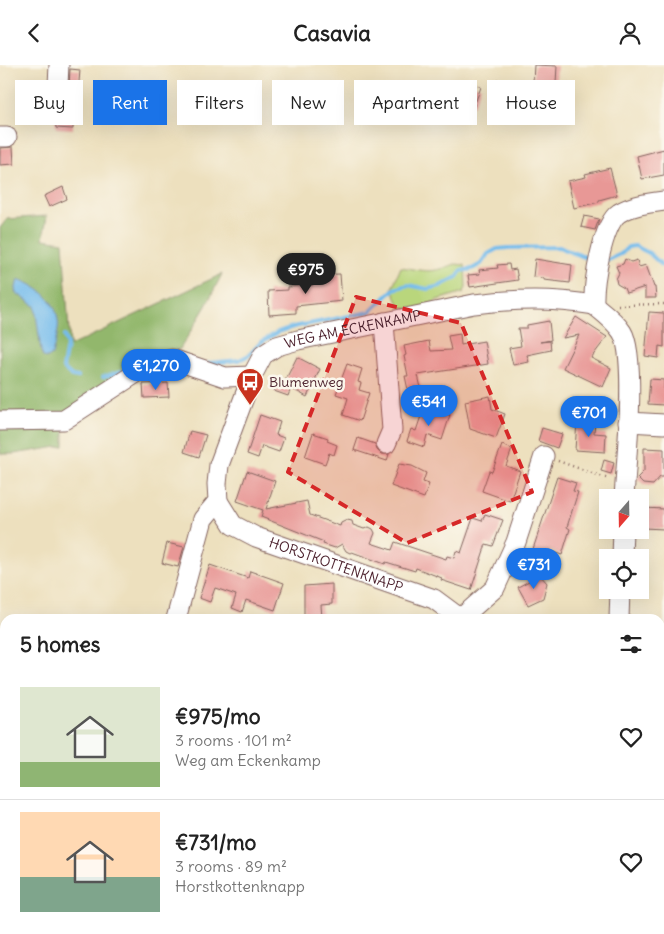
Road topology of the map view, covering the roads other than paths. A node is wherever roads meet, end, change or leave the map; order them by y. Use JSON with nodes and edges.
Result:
{"nodes":[{"id":1,"x":59,"y":65,"type":"edge"},
{"id":2,"x":59,"y":80,"type":"edge"},
{"id":3,"x":664,"y":201,"type":"edge"},
{"id":4,"x":594,"y":305,"type":"junction"},
{"id":5,"x":384,"y":322,"type":"junction"},
{"id":6,"x":252,"y":375,"type":"junction"},
{"id":7,"x":0,"y":421,"type":"edge"},
{"id":8,"x":628,"y":422,"type":"junction"},
{"id":9,"x":664,"y":424,"type":"edge"},
{"id":10,"x":386,"y":444,"type":"dead end"},
{"id":11,"x":544,"y":456,"type":"road end"},
{"id":12,"x":625,"y":489,"type":"edge"},
{"id":13,"x":218,"y":501,"type":"junction"},
{"id":14,"x":620,"y":599,"type":"edge"},
{"id":15,"x":177,"y":614,"type":"edge"},
{"id":16,"x":454,"y":614,"type":"edge"},
{"id":17,"x":467,"y":614,"type":"edge"},
{"id":18,"x":619,"y":614,"type":"edge"}],
"edges":[{"from":1,"to":2,"type":"street"},
{"from":3,"to":4,"type":"street"},
{"from":4,"to":5,"type":"street","name":"WEG AM ECKENKAMP"},
{"from":4,"to":8,"type":"street"},
{"from":5,"to":6,"type":"street","name":"WEG AM ECKENKAMP"},
{"from":5,"to":10,"type":"street"},
{"from":6,"to":7,"type":"street"},
{"from":6,"to":13,"type":"street"},
{"from":8,"to":9,"type":"street"},
{"from":8,"to":12,"type":"street"},
{"from":11,"to":17,"type":"street"},
{"from":13,"to":15,"type":"street"},
{"from":13,"to":16,"type":"street","name":"HORSTKOTTENKNAPP"},
{"from":14,"to":18,"type":"street"}]}
